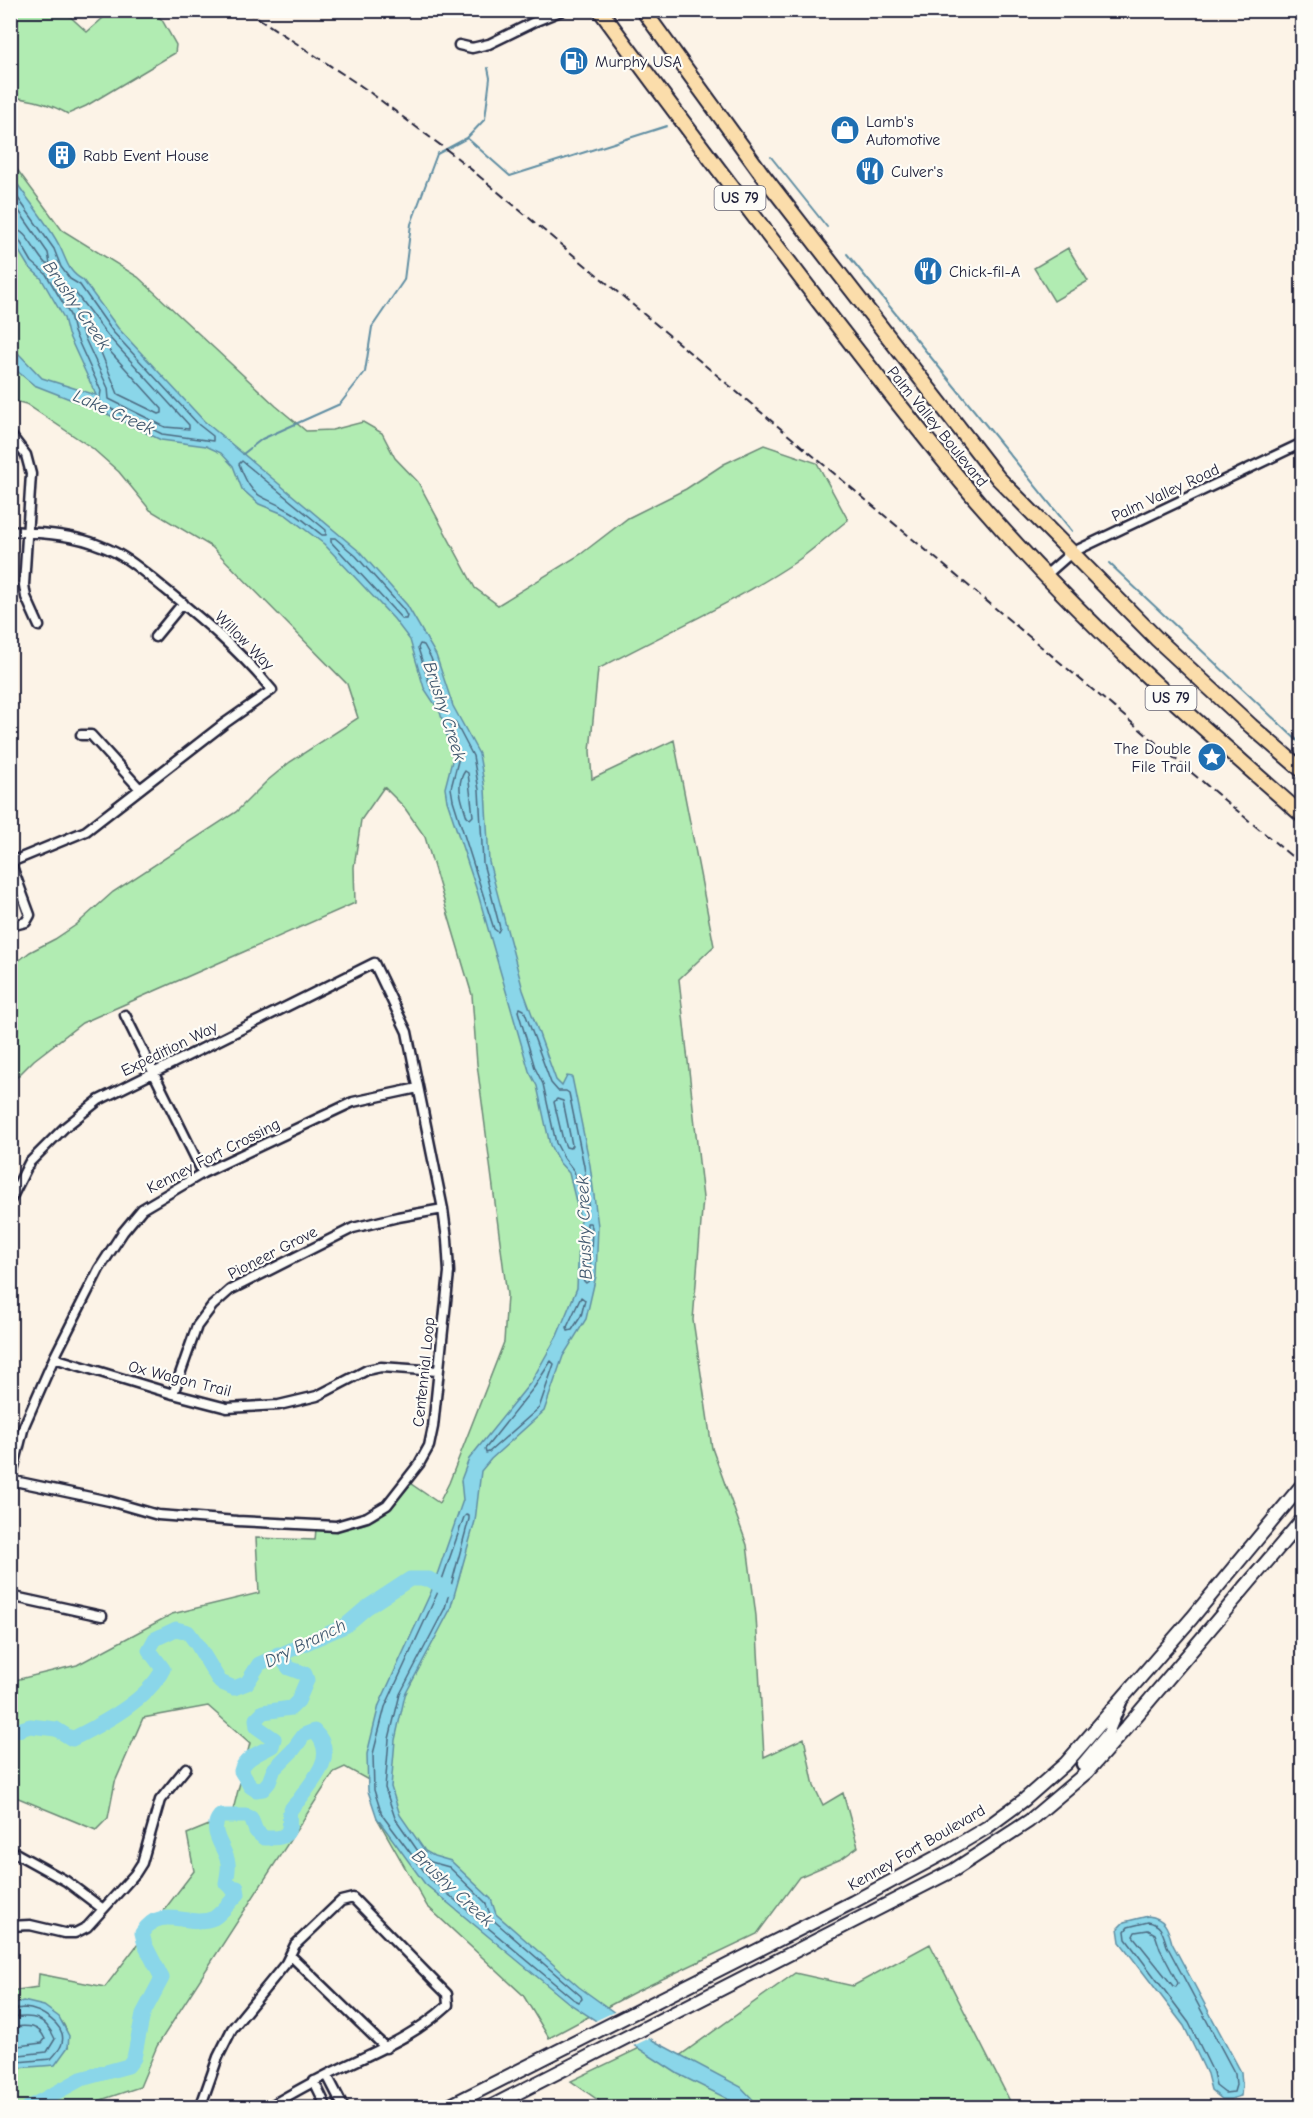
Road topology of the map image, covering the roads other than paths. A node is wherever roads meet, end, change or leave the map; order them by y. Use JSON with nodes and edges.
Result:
{"nodes":[{"id":1,"x":563,"y":10,"type":"edge"},
{"id":2,"x":600,"y":10,"type":"edge"},
{"id":3,"x":643,"y":10,"type":"edge"},
{"id":4,"x":459,"y":45,"type":"dead end"},
{"id":5,"x":10,"y":434,"type":"edge"},
{"id":6,"x":1302,"y":443,"type":"edge"},
{"id":7,"x":10,"y":531,"type":"edge"},
{"id":8,"x":28,"y":532,"type":"junction"},
{"id":9,"x":1071,"y":553,"type":"junction"},
{"id":10,"x":1046,"y":575,"type":"junction"},
{"id":11,"x":183,"y":603,"type":"junction"},
{"id":12,"x":39,"y":626,"type":"dead end"},
{"id":13,"x":155,"y":637,"type":"dead end"},
{"id":14,"x":81,"y":735,"type":"dead end"},
{"id":15,"x":1302,"y":770,"type":"edge"},
{"id":16,"x":140,"y":789,"type":"junction"},
{"id":17,"x":1302,"y":815,"type":"edge"},
{"id":18,"x":11,"y":862,"type":"edge"},
{"id":19,"x":10,"y":926,"type":"edge"},
{"id":20,"x":375,"y":963,"type":"joint"},
{"id":21,"x":125,"y":1016,"type":"dead end"},
{"id":22,"x":154,"y":1073,"type":"junction"},
{"id":23,"x":418,"y":1088,"type":"junction"},
{"id":24,"x":203,"y":1173,"type":"junction"},
{"id":25,"x":10,"y":1201,"type":"edge"},
{"id":26,"x":443,"y":1209,"type":"junction"},
{"id":27,"x":54,"y":1358,"type":"junction"},
{"id":28,"x":438,"y":1371,"type":"junction"},
{"id":29,"x":172,"y":1394,"type":"junction"},
{"id":30,"x":11,"y":1481,"type":"edge"},
{"id":31,"x":1302,"y":1485,"type":"edge"},
{"id":32,"x":1302,"y":1520,"type":"edge"},
{"id":33,"x":10,"y":1596,"type":"edge"},
{"id":34,"x":102,"y":1616,"type":"dead end"},
{"id":35,"x":1122,"y":1699,"type":"junction"},
{"id":36,"x":186,"y":1768,"type":"dead end"},
{"id":37,"x":1087,"y":1772,"type":"junction"},
{"id":38,"x":10,"y":1850,"type":"edge"},
{"id":39,"x":103,"y":1909,"type":"junction"},
{"id":40,"x":10,"y":1926,"type":"edge"},
{"id":41,"x":290,"y":1955,"type":"junction"},
{"id":42,"x":386,"y":2048,"type":"junction"},
{"id":43,"x":327,"y":2075,"type":"junction"},
{"id":44,"x":314,"y":2081,"type":"junction"},
{"id":45,"x":200,"y":2108,"type":"edge"},
{"id":46,"x":267,"y":2108,"type":"edge"},
{"id":47,"x":327,"y":2108,"type":"edge"},
{"id":48,"x":344,"y":2108,"type":"edge"},
{"id":49,"x":445,"y":2108,"type":"edge"},
{"id":50,"x":488,"y":2108,"type":"edge"}],
"edges":[{"from":1,"to":4,"type":"street"},
{"from":2,"to":10,"type":"highway","name":"Palm Valley Boulevard","number":"US 79"},
{"from":3,"to":9,"type":"highway","name":"Palm Valley Boulevard","number":"US 79"},
{"from":5,"to":8,"type":"street"},
{"from":6,"to":9,"type":"street","name":"Palm Valley Road"},
{"from":7,"to":8,"type":"street","name":"Willow Way"},
{"from":8,"to":11,"type":"street","name":"Willow Way"},
{"from":8,"to":12,"type":"street"},
{"from":9,"to":10,"type":"street","name":"Palm Valley Road"},
{"from":9,"to":15,"type":"highway","name":"Palm Valley Boulevard","number":"US 79"},
{"from":10,"to":17,"type":"highway","name":"Palm Valley Boulevard","number":"US 79"},
{"from":11,"to":13,"type":"street"},
{"from":11,"to":16,"type":"street","name":"Willow Way"},
{"from":14,"to":16,"type":"street"},
{"from":16,"to":18,"type":"street","name":"Willow Way"},
{"from":18,"to":19,"type":"street"},
{"from":20,"to":22,"type":"street","name":"Expedition Way"},
{"from":20,"to":23,"type":"street","name":"Centennial Loop"},
{"from":21,"to":22,"type":"street"},
{"from":22,"to":24,"type":"street"},
{"from":22,"to":25,"type":"street","name":"Expedition Way"},
{"from":23,"to":24,"type":"street","name":"Kenney Fort Crossing"},
{"from":23,"to":26,"type":"street","name":"Centennial Loop"},
{"from":24,"to":27,"type":"street","name":"Kenney Fort Crossing"},
{"from":26,"to":28,"type":"street","name":"Centennial Loop"},
{"from":26,"to":29,"type":"street","name":"Pioneer Grove"},
{"from":27,"to":29,"type":"street","name":"Ox Wagon Trail"},
{"from":27,"to":30,"type":"street","name":"Kenney Fort Crossing"},
{"from":28,"to":29,"type":"street","name":"Ox Wagon Trail"},
{"from":28,"to":30,"type":"street","name":"Centennial Loop"},
{"from":31,"to":35,"type":"main road","name":"Kenney Fort Boulevard"},
{"from":32,"to":37,"type":"main road","name":"Kenney Fort Boulevard"},
{"from":33,"to":34,"type":"street"},
{"from":35,"to":37,"type":"street"},
{"from":35,"to":49,"type":"main road","name":"Kenney Fort Boulevard"},
{"from":36,"to":39,"type":"street"},
{"from":37,"to":50,"type":"main road","name":"Kenney Fort Boulevard"},
{"from":38,"to":39,"type":"street"},
{"from":39,"to":40,"type":"street"},
{"from":41,"to":42,"type":"street"},
{"from":41,"to":42,"type":"street"},
{"from":41,"to":45,"type":"street"},
{"from":42,"to":43,"type":"street"},
{"from":43,"to":44,"type":"street"},
{"from":43,"to":48,"type":"street"},
{"from":44,"to":46,"type":"street"},
{"from":44,"to":47,"type":"street"}]}
